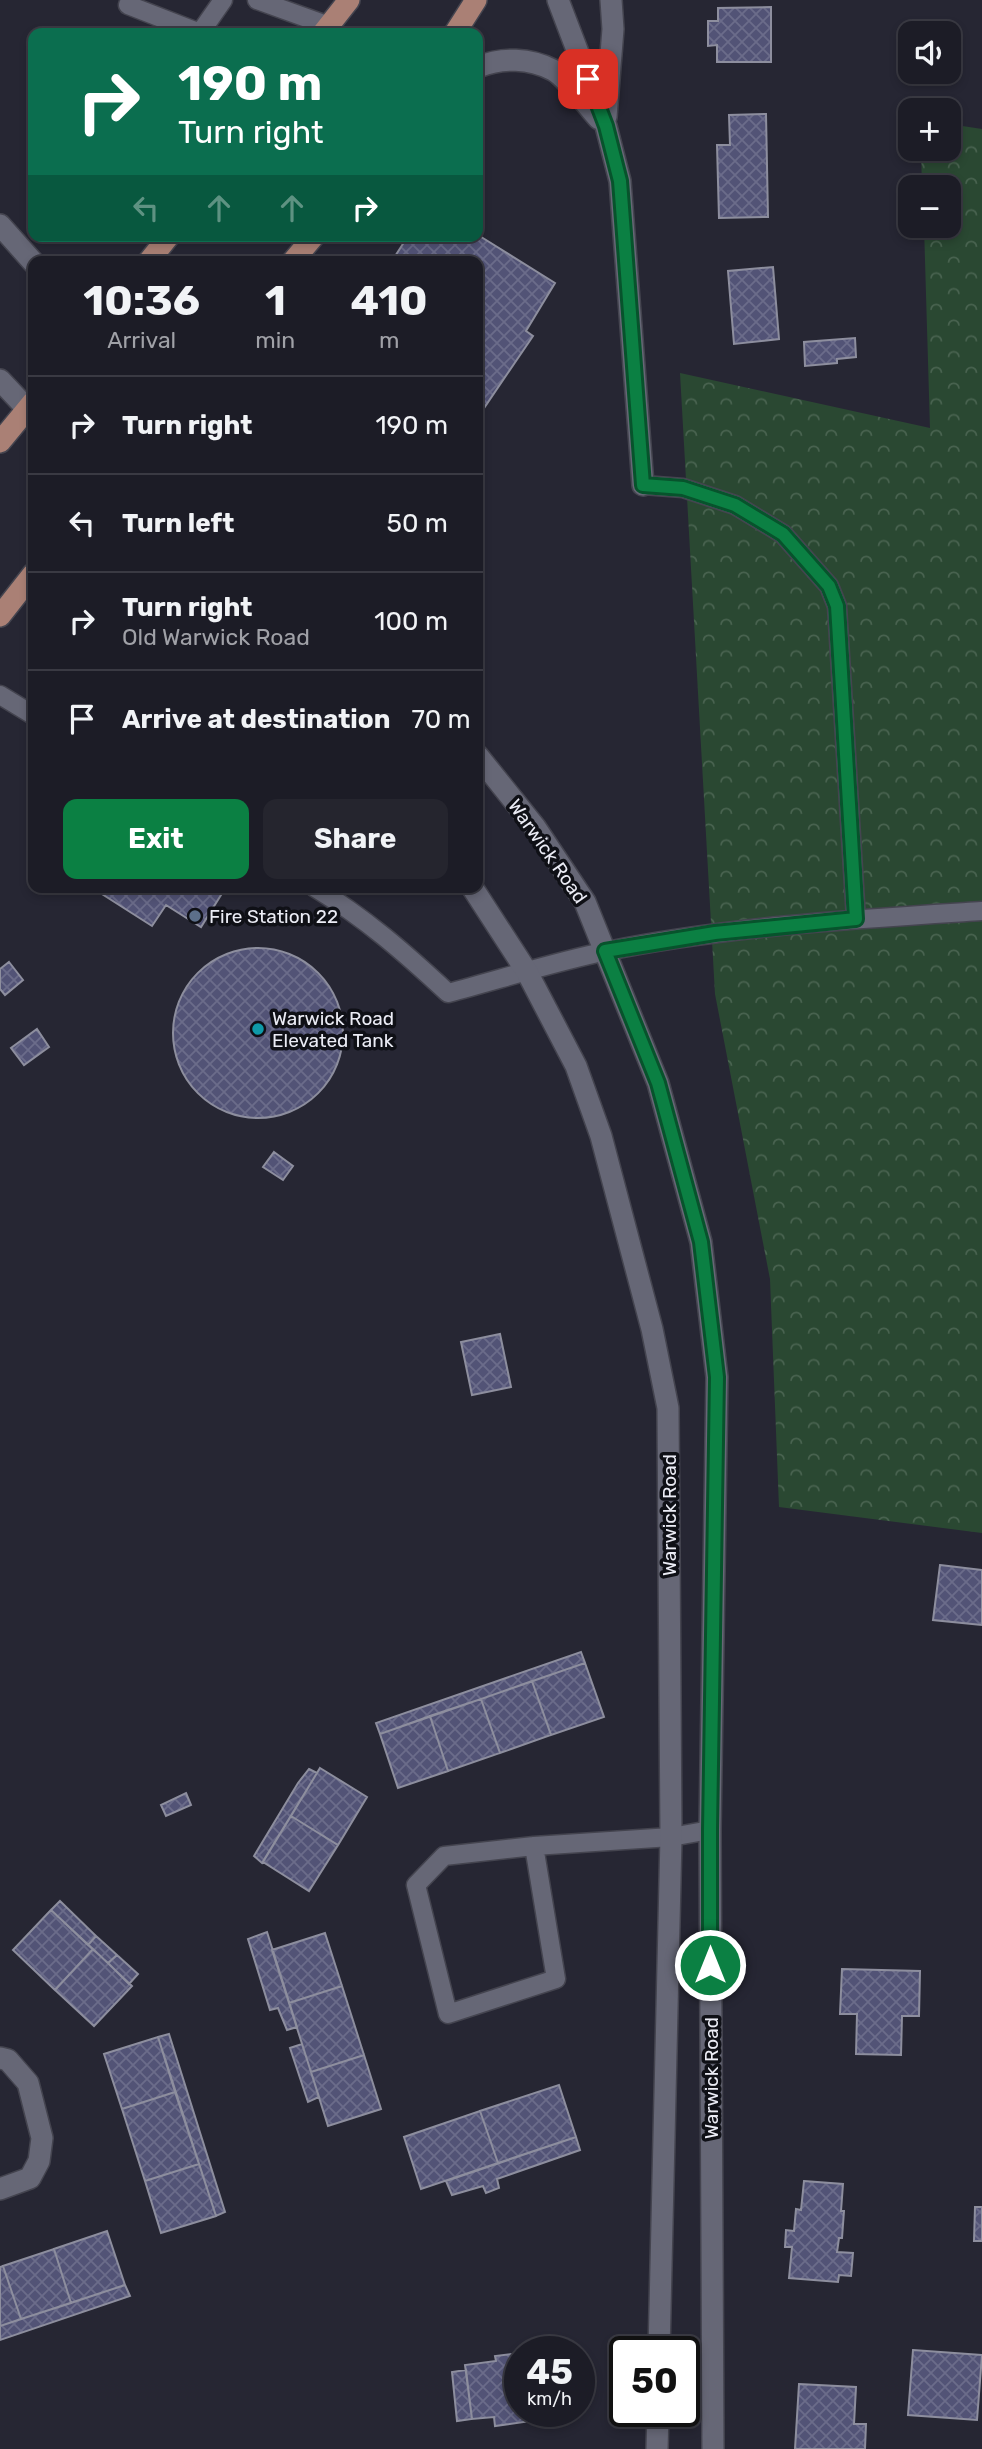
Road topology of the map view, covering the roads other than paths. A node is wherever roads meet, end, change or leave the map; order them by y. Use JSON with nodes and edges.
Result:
{"nodes":[{"id":1,"x":223,"y":0,"type":"edge"},
{"id":2,"x":257,"y":0,"type":"edge"},
{"id":3,"x":349,"y":0,"type":"edge"},
{"id":4,"x":476,"y":0,"type":"edge"},
{"id":5,"x":558,"y":0,"type":"edge"},
{"id":6,"x":611,"y":0,"type":"edge"},
{"id":7,"x":128,"y":5,"type":"dead end"},
{"id":8,"x":187,"y":28,"type":"edge"},
{"id":9,"x":203,"y":28,"type":"edge"},
{"id":10,"x":321,"y":28,"type":"edge"},
{"id":11,"x":328,"y":28,"type":"edge"},
{"id":12,"x":458,"y":28,"type":"edge"},
{"id":13,"x":483,"y":65,"type":"edge"},
{"id":14,"x":606,"y":126,"type":"junction"},
{"id":15,"x":0,"y":225,"type":"edge"},
{"id":16,"x":164,"y":242,"type":"edge"},
{"id":17,"x":309,"y":242,"type":"edge"},
{"id":18,"x":28,"y":256,"type":"edge"},
{"id":19,"x":153,"y":256,"type":"edge"},
{"id":20,"x":297,"y":256,"type":"edge"},
{"id":21,"x":0,"y":380,"type":"edge"},
{"id":22,"x":28,"y":405,"type":"edge"},
{"id":23,"x":28,"y":411,"type":"edge"},
{"id":24,"x":0,"y":442,"type":"edge"},
{"id":25,"x":643,"y":485,"type":"joint"},
{"id":26,"x":28,"y":580,"type":"edge"},
{"id":27,"x":0,"y":615,"type":"edge"},
{"id":28,"x":0,"y":695,"type":"edge"},
{"id":29,"x":28,"y":712,"type":"edge"},
{"id":30,"x":483,"y":761,"type":"edge"},
{"id":31,"x":324,"y":893,"type":"edge"},
{"id":32,"x":476,"y":893,"type":"edge"},
{"id":33,"x":982,"y":911,"type":"edge"},
{"id":34,"x":856,"y":919,"type":"junction"},
{"id":35,"x":605,"y":951,"type":"junction"},
{"id":36,"x":527,"y":972,"type":"junction"},
{"id":37,"x":710,"y":1830,"type":"junction"},
{"id":38,"x":671,"y":1837,"type":"junction"},
{"id":39,"x":534,"y":1846,"type":"junction"},
{"id":40,"x":0,"y":2059,"type":"edge"},
{"id":41,"x":0,"y":2189,"type":"edge"},
{"id":42,"x":659,"y":2336,"type":"edge"},
{"id":43,"x":658,"y":2427,"type":"edge"},
{"id":44,"x":657,"y":2449,"type":"edge"},
{"id":45,"x":713,"y":2449,"type":"edge"}],
"edges":[{"from":1,"to":9,"type":"lane"},
{"from":2,"to":10,"type":"lane"},
{"from":3,"to":11,"type":"main road"},
{"from":4,"to":12,"type":"main road"},
{"from":5,"to":14,"type":"main road"},
{"from":6,"to":14,"type":"main road"},
{"from":7,"to":8,"type":"lane"},
{"from":13,"to":14,"type":"main road"},
{"from":14,"to":25,"type":"main road"},
{"from":15,"to":18,"type":"main road"},
{"from":16,"to":19,"type":"main road"},
{"from":17,"to":20,"type":"main road"},
{"from":21,"to":22,"type":"main road"},
{"from":23,"to":24,"type":"main road"},
{"from":25,"to":34,"type":"lane"},
{"from":26,"to":27,"type":"main road"},
{"from":28,"to":29,"type":"lane"},
{"from":30,"to":35,"type":"main road","name":"Warwick Road"},
{"from":31,"to":36,"type":"lane"},
{"from":32,"to":36,"type":"main road","name":"Warwick Road"},
{"from":33,"to":34,"type":"lane"},
{"from":34,"to":35,"type":"lane"},
{"from":35,"to":36,"type":"lane"},
{"from":35,"to":37,"type":"main road","name":"Warwick Road"},
{"from":36,"to":38,"type":"main road","name":"Warwick Road"},
{"from":37,"to":38,"type":"lane"},
{"from":37,"to":45,"type":"main road","name":"Warwick Road"},
{"from":38,"to":39,"type":"lane"},
{"from":38,"to":42,"type":"main road","name":"Warwick Road"},
{"from":39,"to":39,"type":"lane"},
{"from":40,"to":41,"type":"main road"},
{"from":43,"to":44,"type":"main road"}]}
